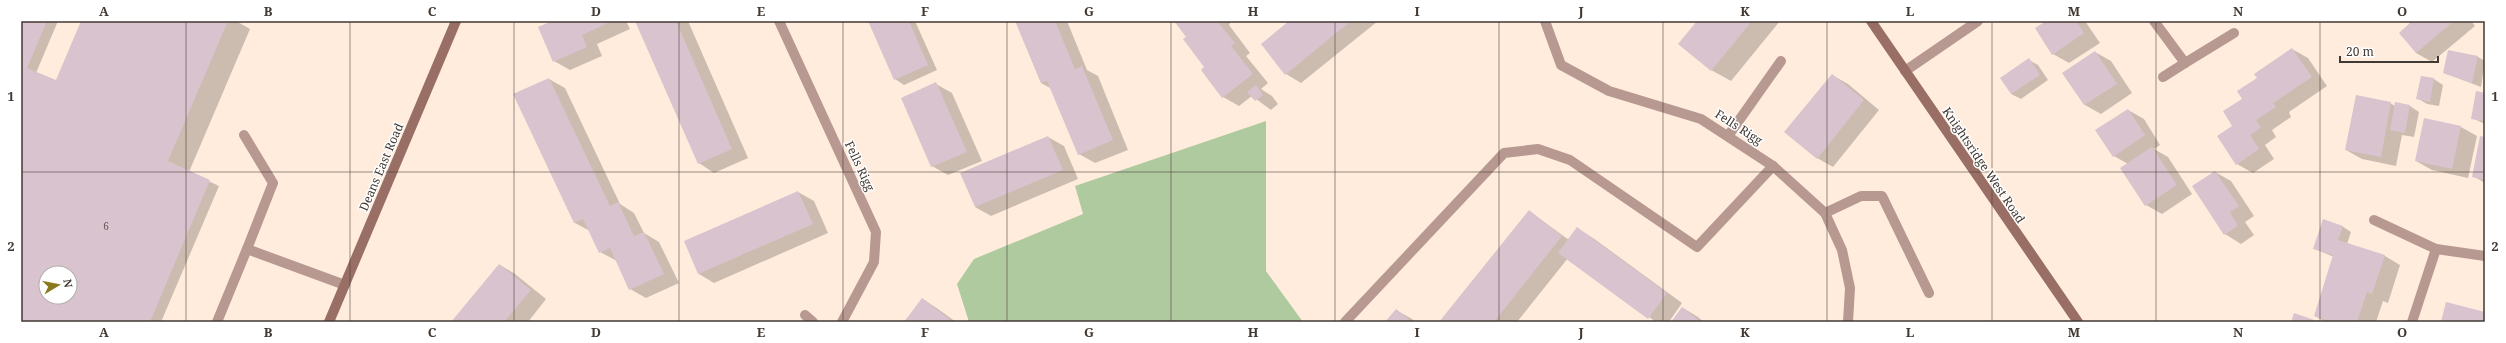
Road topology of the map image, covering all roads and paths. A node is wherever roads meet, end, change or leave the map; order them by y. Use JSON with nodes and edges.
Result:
{"nodes":[{"id":1,"x":456,"y":21,"type":"edge"},
{"id":2,"x":779,"y":21,"type":"edge"},
{"id":3,"x":1545,"y":21,"type":"edge"},
{"id":4,"x":1870,"y":21,"type":"edge"},
{"id":5,"x":1978,"y":21,"type":"edge"},
{"id":6,"x":2154,"y":21,"type":"edge"},
{"id":7,"x":2234,"y":33,"type":"dead end"},
{"id":8,"x":1781,"y":61,"type":"dead end"},
{"id":9,"x":2185,"y":63,"type":"junction"},
{"id":10,"x":1905,"y":71,"type":"junction"},
{"id":11,"x":2163,"y":77,"type":"dead end"},
{"id":12,"x":244,"y":135,"type":"dead end"},
{"id":13,"x":1728,"y":136,"type":"junction"},
{"id":14,"x":1774,"y":166,"type":"junction"},
{"id":15,"x":1825,"y":213,"type":"junction"},
{"id":16,"x":2374,"y":220,"type":"dead end"},
{"id":17,"x":2436,"y":249,"type":"junction"},
{"id":18,"x":247,"y":250,"type":"junction"},
{"id":19,"x":2485,"y":256,"type":"edge"},
{"id":20,"x":345,"y":285,"type":"junction"},
{"id":21,"x":1929,"y":293,"type":"dead end"},
{"id":22,"x":805,"y":315,"type":"dead end"},
{"id":23,"x":217,"y":322,"type":"edge"},
{"id":24,"x":329,"y":322,"type":"edge"},
{"id":25,"x":813,"y":322,"type":"edge"},
{"id":26,"x":842,"y":322,"type":"edge"},
{"id":27,"x":1344,"y":322,"type":"edge"},
{"id":28,"x":1848,"y":322,"type":"edge"},
{"id":29,"x":2078,"y":322,"type":"edge"},
{"id":30,"x":2412,"y":322,"type":"edge"}],
"edges":[{"from":1,"to":20,"type":"street","name":"Deans East Road"},
{"from":2,"to":26,"type":"street","name":"Fells Rigg"},
{"from":3,"to":13,"type":"street","name":"Fells Rigg"},
{"from":4,"to":10,"type":"street","name":"Knightsridge West Road"},
{"from":5,"to":10,"type":"street"},
{"from":6,"to":9,"type":"street"},
{"from":7,"to":9,"type":"street"},
{"from":8,"to":13,"type":"street"},
{"from":9,"to":11,"type":"street"},
{"from":10,"to":29,"type":"street","name":"Knightsridge West Road"},
{"from":12,"to":18,"type":"street"},
{"from":13,"to":14,"type":"street","name":"Fells Rigg"},
{"from":14,"to":15,"type":"street","name":"Fells Rigg"},
{"from":14,"to":27,"type":"street"},
{"from":15,"to":21,"type":"street"},
{"from":15,"to":28,"type":"street","name":"Fells Rigg"},
{"from":16,"to":17,"type":"street"},
{"from":17,"to":19,"type":"street"},
{"from":17,"to":30,"type":"street"},
{"from":18,"to":20,"type":"street"},
{"from":18,"to":23,"type":"street"},
{"from":20,"to":24,"type":"street","name":"Deans East Road"},
{"from":22,"to":25,"type":"street"}]}
